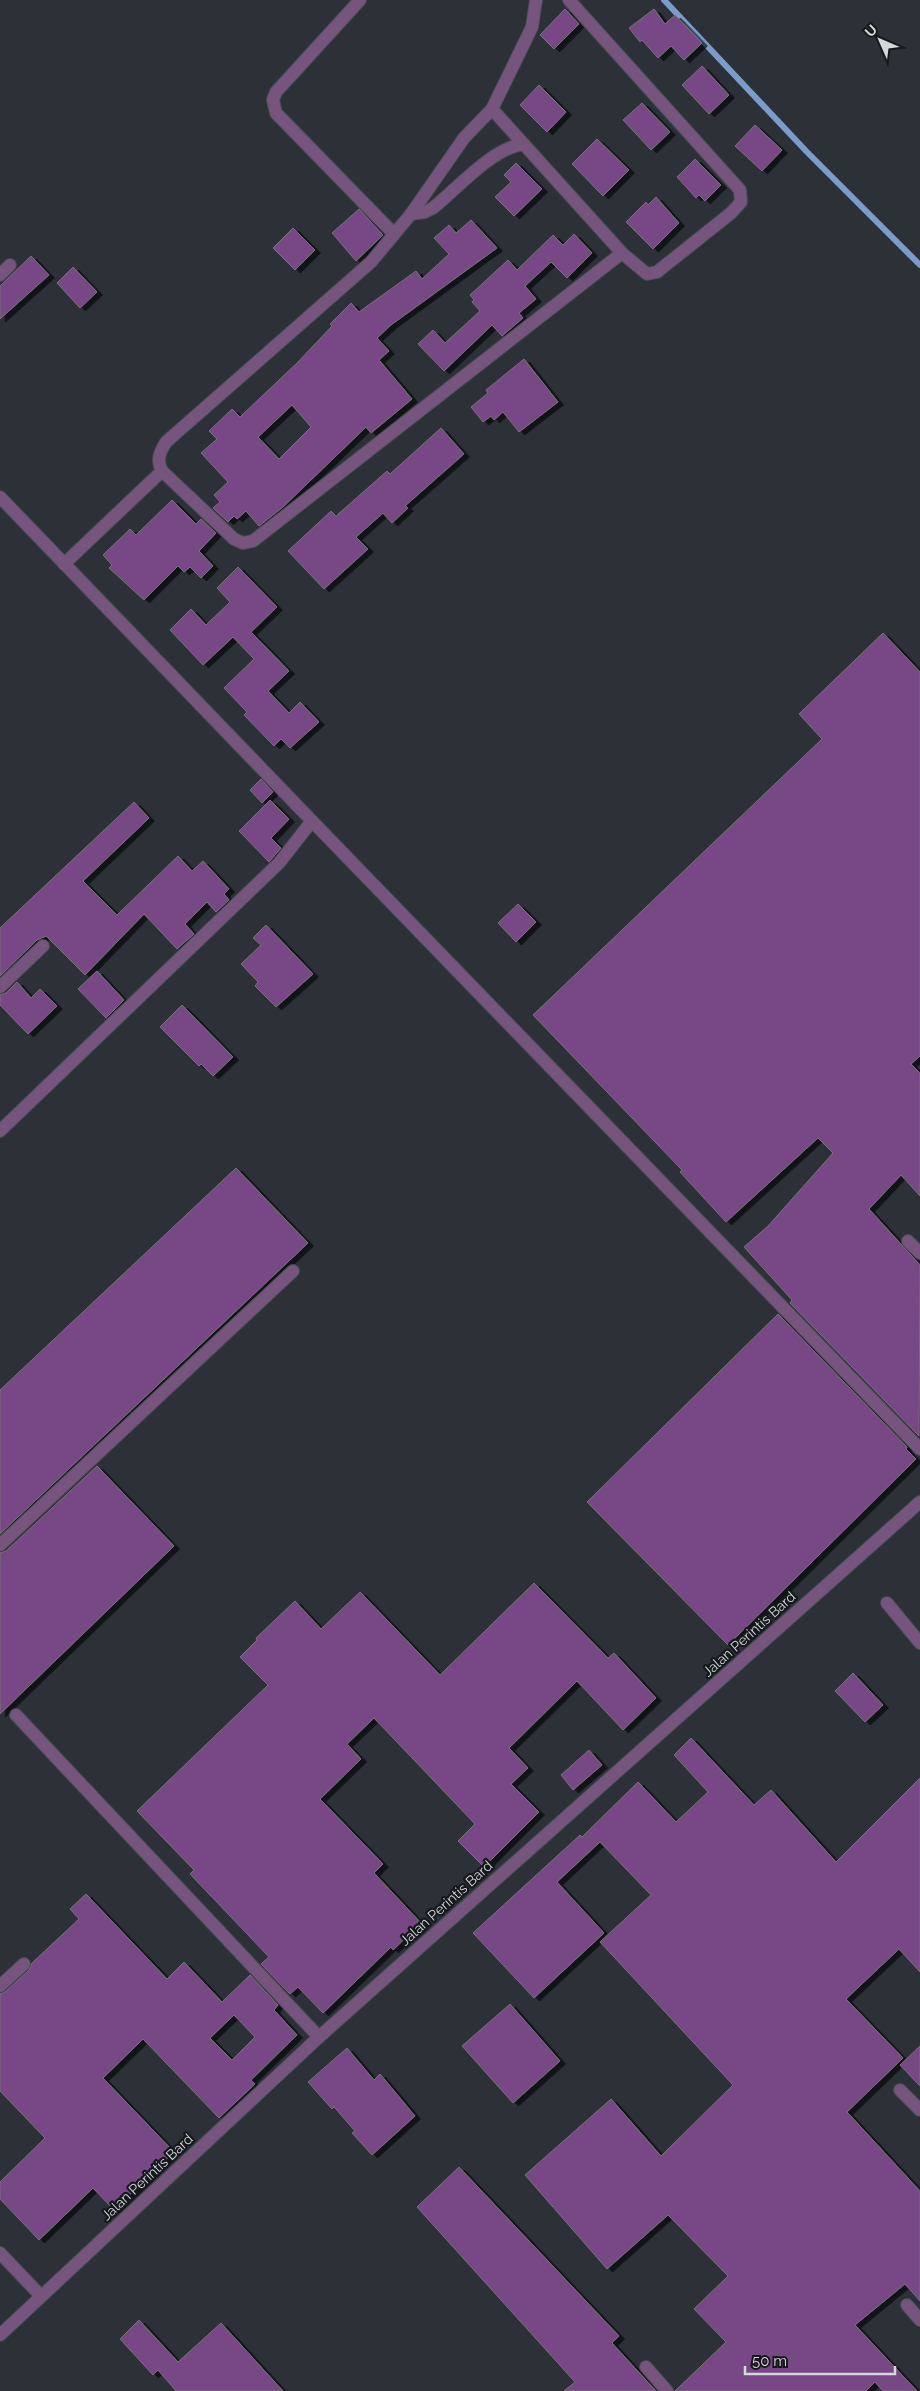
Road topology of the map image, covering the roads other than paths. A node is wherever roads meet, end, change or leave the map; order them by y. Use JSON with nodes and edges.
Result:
{"nodes":[{"id":1,"x":360,"y":0,"type":"edge"},
{"id":2,"x":536,"y":0,"type":"edge"},
{"id":3,"x":569,"y":0,"type":"edge"},
{"id":4,"x":492,"y":108,"type":"junction"},
{"id":5,"x":523,"y":144,"type":"junction"},
{"id":6,"x":411,"y":214,"type":"junction"},
{"id":7,"x":394,"y":234,"type":"junction"},
{"id":8,"x":622,"y":253,"type":"junction"},
{"id":9,"x":10,"y":265,"type":"dead end"},
{"id":10,"x":0,"y":275,"type":"edge"},
{"id":11,"x":162,"y":471,"type":"junction"},
{"id":12,"x":0,"y":497,"type":"edge"},
{"id":13,"x":64,"y":564,"type":"junction"},
{"id":14,"x":312,"y":822,"type":"junction"},
{"id":15,"x":43,"y":946,"type":"dead end"},
{"id":16,"x":0,"y":987,"type":"edge"},
{"id":17,"x":2,"y":1126,"type":"edge"},
{"id":18,"x":908,"y":1241,"type":"dead end"},
{"id":19,"x":920,"y":1254,"type":"edge"},
{"id":20,"x":293,"y":1271,"type":"dead end"},
{"id":21,"x":920,"y":1449,"type":"edge"},
{"id":22,"x":920,"y":1502,"type":"edge"},
{"id":23,"x":0,"y":1545,"type":"edge"},
{"id":24,"x":887,"y":1603,"type":"dead end"},
{"id":25,"x":920,"y":1642,"type":"edge"},
{"id":26,"x":16,"y":1715,"type":"dead end"},
{"id":27,"x":24,"y":1964,"type":"dead end"},
{"id":28,"x":0,"y":1986,"type":"edge"},
{"id":29,"x":319,"y":2036,"type":"junction"},
{"id":30,"x":900,"y":2090,"type":"dead end"},
{"id":31,"x":920,"y":2110,"type":"edge"},
{"id":32,"x":0,"y":2253,"type":"edge"},
{"id":33,"x":41,"y":2296,"type":"junction"},
{"id":34,"x":907,"y":2305,"type":"dead end"},
{"id":35,"x":920,"y":2320,"type":"edge"},
{"id":36,"x":0,"y":2335,"type":"edge"},
{"id":37,"x":646,"y":2367,"type":"dead end"},
{"id":38,"x":667,"y":2391,"type":"edge"}],
"edges":[{"from":1,"to":7,"type":"street"},
{"from":2,"to":4,"type":"street"},
{"from":3,"to":8,"type":"street"},
{"from":4,"to":5,"type":"street"},
{"from":4,"to":6,"type":"street"},
{"from":5,"to":6,"type":"street"},
{"from":5,"to":8,"type":"street"},
{"from":6,"to":7,"type":"street"},
{"from":7,"to":11,"type":"street"},
{"from":8,"to":11,"type":"street"},
{"from":9,"to":10,"type":"street"},
{"from":11,"to":13,"type":"street"},
{"from":12,"to":13,"type":"street"},
{"from":13,"to":14,"type":"street"},
{"from":14,"to":17,"type":"street"},
{"from":14,"to":21,"type":"street"},
{"from":15,"to":16,"type":"street"},
{"from":18,"to":19,"type":"street"},
{"from":20,"to":23,"type":"street"},
{"from":22,"to":29,"type":"street","name":"Jalan Perintis Bard"},
{"from":24,"to":25,"type":"street"},
{"from":26,"to":29,"type":"street"},
{"from":27,"to":28,"type":"street"},
{"from":29,"to":33,"type":"street","name":"Jalan Perintis Bard"},
{"from":30,"to":31,"type":"street"},
{"from":32,"to":33,"type":"street"},
{"from":33,"to":36,"type":"street","name":"Jalan Perintis Bard"},
{"from":34,"to":35,"type":"street"},
{"from":37,"to":38,"type":"street"}]}
